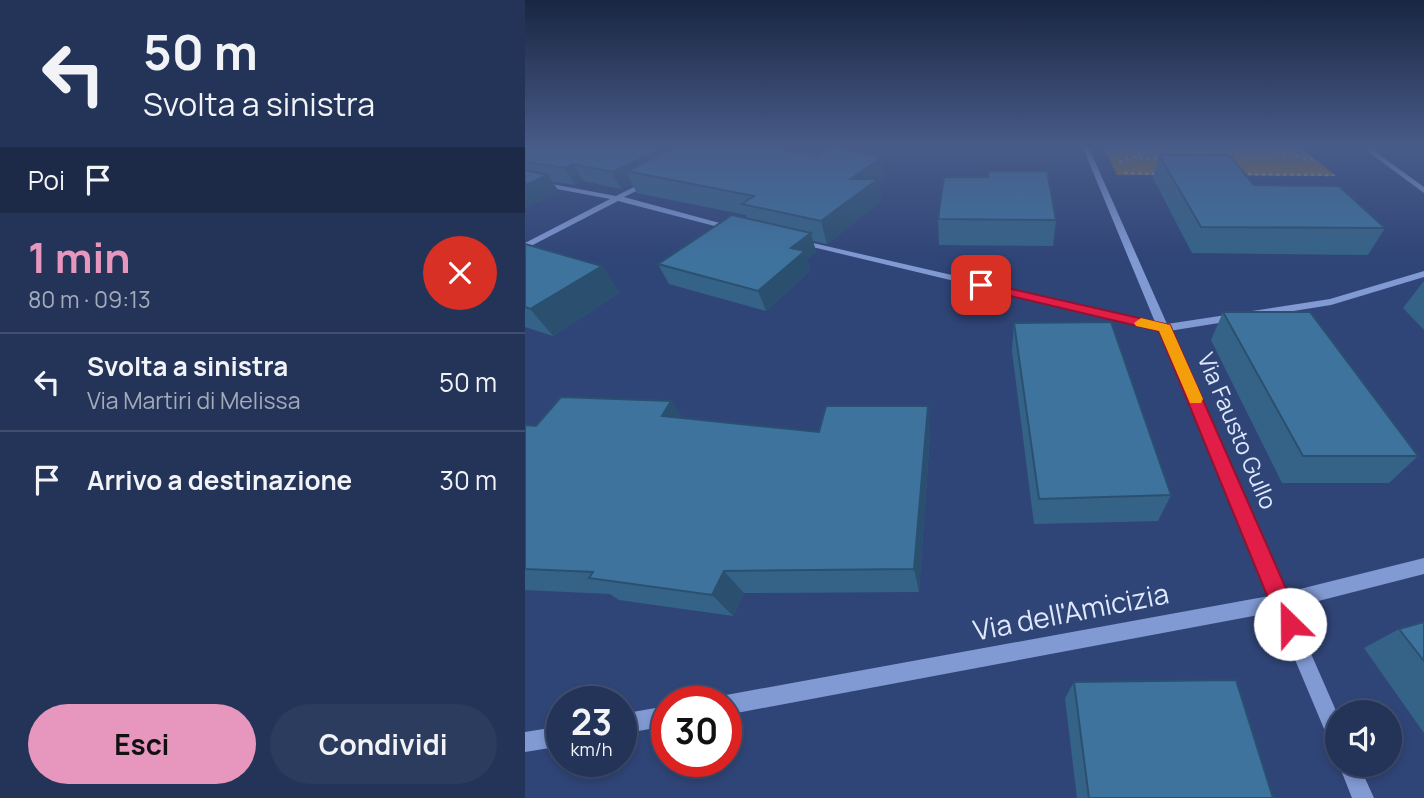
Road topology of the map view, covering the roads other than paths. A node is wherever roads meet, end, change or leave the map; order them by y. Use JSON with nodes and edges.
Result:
{"nodes":[{"id":1,"x":548,"y":185,"type":"edge"},
{"id":2,"x":641,"y":185,"type":"edge"},
{"id":3,"x":1102,"y":185,"type":"edge"},
{"id":4,"x":617,"y":198,"type":"junction"},
{"id":5,"x":747,"y":231,"type":"edge"},
{"id":6,"x":787,"y":240,"type":"edge"},
{"id":7,"x":525,"y":246,"type":"edge"},
{"id":8,"x":1424,"y":274,"type":"edge"},
{"id":9,"x":1165,"y":328,"type":"junction"},
{"id":10,"x":1424,"y":566,"type":"edge"},
{"id":11,"x":1281,"y":601,"type":"junction"},
{"id":12,"x":742,"y":702,"type":"edge"},
{"id":13,"x":1325,"y":707,"type":"edge"},
{"id":14,"x":546,"y":739,"type":"edge"},
{"id":15,"x":525,"y":742,"type":"edge"},
{"id":16,"x":1354,"y":777,"type":"edge"},
{"id":17,"x":1363,"y":798,"type":"edge"}],
"edges":[{"from":1,"to":4,"type":"street"},
{"from":2,"to":4,"type":"street"},
{"from":3,"to":9,"type":"street","name":"Via Fausto Gullo"},
{"from":4,"to":5,"type":"street"},
{"from":4,"to":7,"type":"street"},
{"from":6,"to":9,"type":"street"},
{"from":8,"to":9,"type":"street"},
{"from":9,"to":11,"type":"street","name":"Via Fausto Gullo"},
{"from":10,"to":11,"type":"street","name":"Via dell'Amicizia"},
{"from":11,"to":12,"type":"street","name":"Via dell'Amicizia"},
{"from":11,"to":13,"type":"street","name":"Via Fausto Gullo"},
{"from":14,"to":15,"type":"street"},
{"from":16,"to":17,"type":"street"}]}
